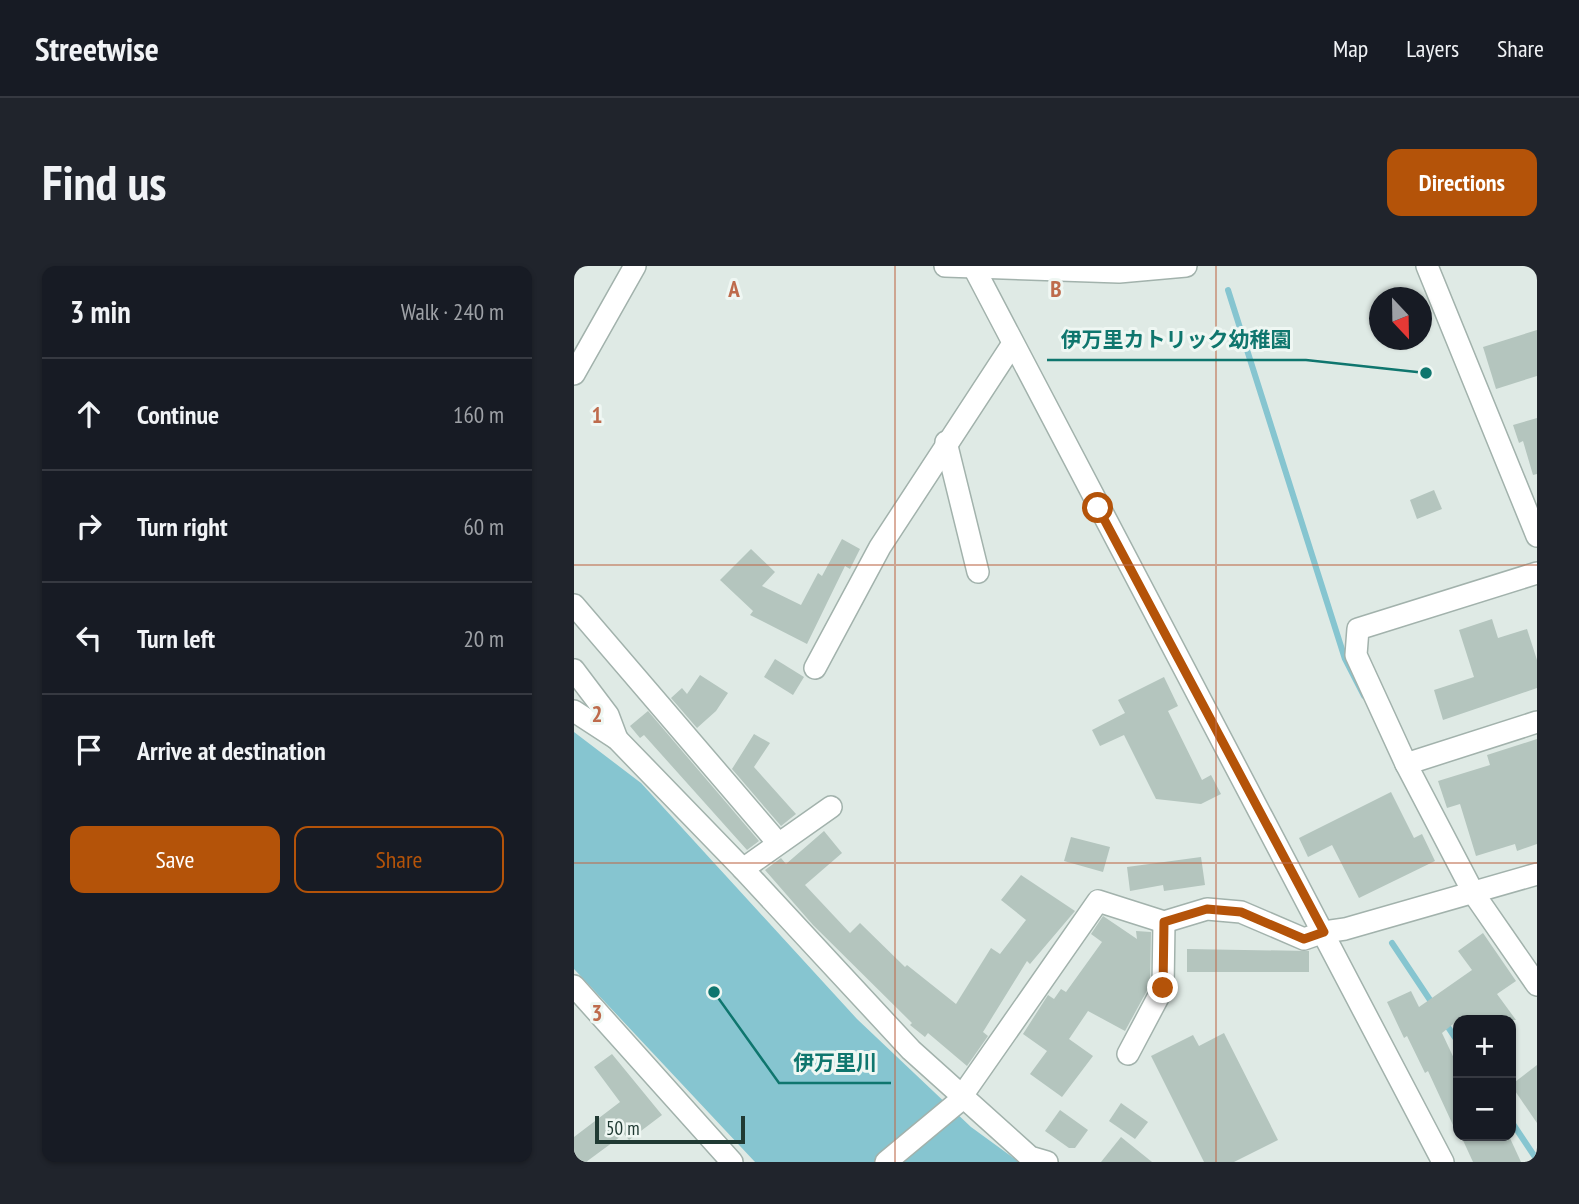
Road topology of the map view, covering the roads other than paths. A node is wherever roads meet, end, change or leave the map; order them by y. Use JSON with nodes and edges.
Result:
{"nodes":[{"id":1,"x":635,"y":266,"type":"edge"},
{"id":2,"x":945,"y":266,"type":"edge"},
{"id":3,"x":1186,"y":266,"type":"edge"},
{"id":4,"x":1427,"y":266,"type":"edge"},
{"id":5,"x":973,"y":268,"type":"edge"},
{"id":6,"x":1056,"y":269,"type":"edge"},
{"id":7,"x":1012,"y":345,"type":"junction"},
{"id":8,"x":574,"y":374,"type":"edge"},
{"id":9,"x":946,"y":442,"type":"junction"},
{"id":10,"x":1537,"y":536,"type":"edge"},
{"id":11,"x":978,"y":572,"type":"dead end"},
{"id":12,"x":1537,"y":573,"type":"edge"},
{"id":13,"x":574,"y":605,"type":"edge"},
{"id":14,"x":816,"y":668,"type":"dead end"},
{"id":15,"x":574,"y":670,"type":"edge"},
{"id":16,"x":574,"y":711,"type":"edge"},
{"id":17,"x":1537,"y":722,"type":"edge"},
{"id":18,"x":617,"y":739,"type":"junction"},
{"id":19,"x":1406,"y":764,"type":"junction"},
{"id":20,"x":831,"y":807,"type":"dead end"},
{"id":21,"x":778,"y":843,"type":"junction"},
{"id":22,"x":743,"y":869,"type":"junction"},
{"id":23,"x":1537,"y":874,"type":"edge"},
{"id":24,"x":1474,"y":894,"type":"junction"},
{"id":25,"x":1164,"y":922,"type":"junction"},
{"id":26,"x":1324,"y":932,"type":"junction"},
{"id":27,"x":1537,"y":985,"type":"edge"},
{"id":28,"x":574,"y":986,"type":"edge"},
{"id":29,"x":1128,"y":1054,"type":"dead end"},
{"id":30,"x":959,"y":1099,"type":"junction"},
{"id":31,"x":732,"y":1162,"type":"edge"},
{"id":32,"x":886,"y":1162,"type":"edge"},
{"id":33,"x":1047,"y":1162,"type":"edge"},
{"id":34,"x":1443,"y":1162,"type":"edge"}],
"edges":[{"from":1,"to":8,"type":"street"},
{"from":2,"to":5,"type":"street"},
{"from":3,"to":6,"type":"street"},
{"from":4,"to":10,"type":"street"},
{"from":5,"to":6,"type":"street"},
{"from":5,"to":7,"type":"street"},
{"from":7,"to":9,"type":"street"},
{"from":7,"to":26,"type":"street"},
{"from":9,"to":11,"type":"street"},
{"from":9,"to":14,"type":"street"},
{"from":12,"to":19,"type":"street"},
{"from":13,"to":21,"type":"street"},
{"from":15,"to":18,"type":"street"},
{"from":16,"to":18,"type":"street"},
{"from":17,"to":19,"type":"street"},
{"from":18,"to":22,"type":"street"},
{"from":19,"to":24,"type":"street"},
{"from":20,"to":21,"type":"street"},
{"from":21,"to":22,"type":"street"},
{"from":22,"to":30,"type":"street"},
{"from":23,"to":24,"type":"street"},
{"from":24,"to":26,"type":"street"},
{"from":24,"to":27,"type":"street"},
{"from":25,"to":26,"type":"street"},
{"from":25,"to":29,"type":"street"},
{"from":25,"to":30,"type":"street"},
{"from":26,"to":34,"type":"street"},
{"from":28,"to":31,"type":"street"},
{"from":30,"to":32,"type":"street"},
{"from":30,"to":33,"type":"street"}]}
